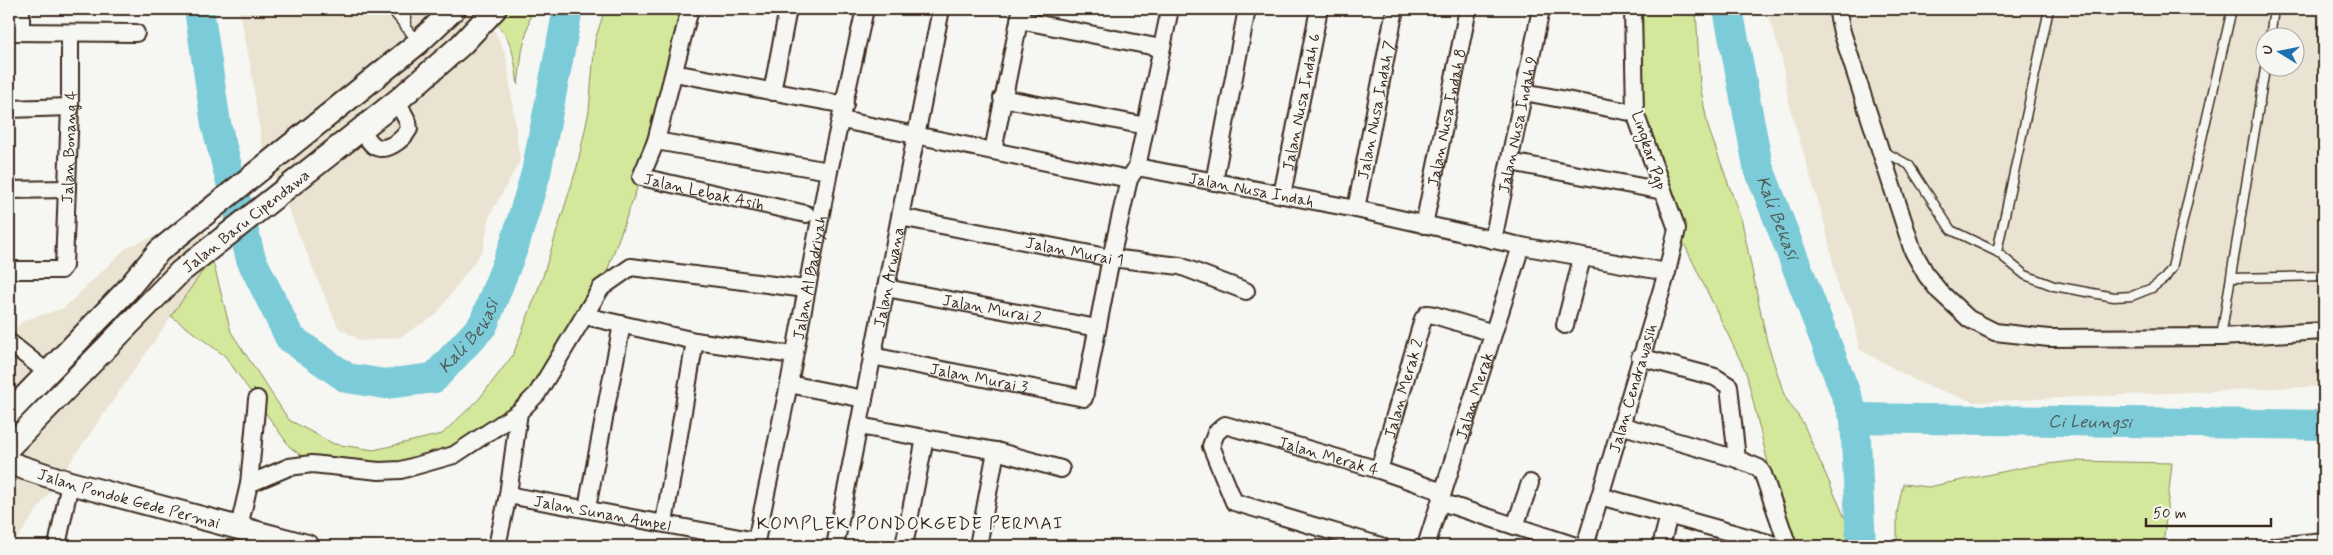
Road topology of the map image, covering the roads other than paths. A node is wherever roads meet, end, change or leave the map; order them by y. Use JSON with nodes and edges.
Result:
{"nodes":[{"id":1,"x":21,"y":9,"type":"edge"},
{"id":2,"x":391,"y":9,"type":"edge"},
{"id":3,"x":406,"y":9,"type":"edge"},
{"id":4,"x":454,"y":9,"type":"edge"},
{"id":5,"x":495,"y":9,"type":"edge"},
{"id":6,"x":690,"y":9,"type":"edge"},
{"id":7,"x":788,"y":9,"type":"edge"},
{"id":8,"x":865,"y":9,"type":"edge"},
{"id":9,"x":941,"y":9,"type":"edge"},
{"id":10,"x":1170,"y":9,"type":"edge"},
{"id":11,"x":1247,"y":9,"type":"edge"},
{"id":12,"x":1319,"y":9,"type":"edge"},
{"id":13,"x":1395,"y":9,"type":"edge"},
{"id":14,"x":1468,"y":9,"type":"edge"},
{"id":15,"x":1541,"y":9,"type":"edge"},
{"id":16,"x":1633,"y":9,"type":"edge"},
{"id":17,"x":1837,"y":9,"type":"edge"},
{"id":18,"x":2049,"y":9,"type":"edge"},
{"id":19,"x":2232,"y":9,"type":"edge"},
{"id":20,"x":2274,"y":9,"type":"edge"},
{"id":21,"x":1020,"y":14,"type":"edge"},
{"id":22,"x":2271,"y":28,"type":"edge"},
{"id":23,"x":15,"y":32,"type":"edge"},
{"id":24,"x":136,"y":33,"type":"dead end"},
{"id":25,"x":70,"y":34,"type":"junction"},
{"id":26,"x":412,"y":35,"type":"junction"},
{"id":27,"x":1161,"y":48,"type":"junction"},
{"id":28,"x":674,"y":73,"type":"junction"},
{"id":29,"x":2264,"y":78,"type":"edge"},
{"id":30,"x":772,"y":92,"type":"junction"},
{"id":31,"x":1524,"y":92,"type":"junction"},
{"id":32,"x":1002,"y":98,"type":"junction"},
{"id":33,"x":397,"y":101,"type":"junction"},
{"id":34,"x":70,"y":107,"type":"junction"},
{"id":35,"x":9,"y":110,"type":"edge"},
{"id":36,"x":843,"y":112,"type":"junction"},
{"id":37,"x":1635,"y":113,"type":"junction"},
{"id":38,"x":1146,"y":126,"type":"junction"},
{"id":39,"x":361,"y":129,"type":"junction"},
{"id":40,"x":916,"y":134,"type":"junction"},
{"id":41,"x":656,"y":141,"type":"junction"},
{"id":42,"x":1881,"y":150,"type":"junction"},
{"id":43,"x":993,"y":151,"type":"junction"},
{"id":44,"x":1510,"y":162,"type":"junction"},
{"id":45,"x":830,"y":171,"type":"junction"},
{"id":46,"x":1133,"y":173,"type":"junction"},
{"id":47,"x":1214,"y":182,"type":"junction"},
{"id":48,"x":66,"y":188,"type":"junction"},
{"id":49,"x":9,"y":190,"type":"edge"},
{"id":50,"x":1663,"y":190,"type":"junction"},
{"id":51,"x":1282,"y":195,"type":"junction"},
{"id":52,"x":1356,"y":209,"type":"junction"},
{"id":53,"x":806,"y":214,"type":"dead end"},
{"id":54,"x":900,"y":217,"type":"junction"},
{"id":55,"x":1424,"y":225,"type":"junction"},
{"id":56,"x":1677,"y":230,"type":"joint"},
{"id":57,"x":1493,"y":240,"type":"junction"},
{"id":58,"x":1520,"y":246,"type":"junction"},
{"id":59,"x":1997,"y":252,"type":"junction"},
{"id":60,"x":1111,"y":258,"type":"junction"},
{"id":61,"x":1582,"y":258,"type":"junction"},
{"id":62,"x":9,"y":270,"type":"edge"},
{"id":63,"x":1667,"y":272,"type":"junction"},
{"id":64,"x":2324,"y":276,"type":"edge"},
{"id":65,"x":2231,"y":278,"type":"junction"},
{"id":66,"x":886,"y":288,"type":"junction"},
{"id":67,"x":806,"y":289,"type":"junction"},
{"id":68,"x":126,"y":291,"type":"junction"},
{"id":69,"x":1246,"y":291,"type":"dead end"},
{"id":70,"x":145,"y":309,"type":"junction"},
{"id":71,"x":585,"y":316,"type":"junction"},
{"id":72,"x":622,"y":324,"type":"junction"},
{"id":73,"x":1564,"y":325,"type":"dead end"},
{"id":74,"x":1098,"y":328,"type":"junction"},
{"id":75,"x":2324,"y":331,"type":"edge"},
{"id":76,"x":1493,"y":333,"type":"junction"},
{"id":77,"x":2221,"y":337,"type":"junction"},
{"id":78,"x":695,"y":341,"type":"junction"},
{"id":79,"x":9,"y":342,"type":"edge"},
{"id":80,"x":793,"y":355,"type":"junction"},
{"id":81,"x":872,"y":356,"type":"junction"},
{"id":82,"x":1640,"y":356,"type":"junction"},
{"id":83,"x":48,"y":373,"type":"junction"},
{"id":84,"x":789,"y":384,"type":"junction"},
{"id":85,"x":257,"y":399,"type":"dead end"},
{"id":86,"x":864,"y":399,"type":"junction"},
{"id":87,"x":520,"y":412,"type":"junction"},
{"id":88,"x":9,"y":413,"type":"edge"},
{"id":89,"x":1620,"y":425,"type":"junction"},
{"id":90,"x":859,"y":426,"type":"junction"},
{"id":91,"x":925,"y":438,"type":"junction"},
{"id":92,"x":9,"y":447,"type":"edge"},
{"id":93,"x":996,"y":451,"type":"junction"},
{"id":94,"x":1737,"y":459,"type":"junction"},
{"id":95,"x":9,"y":464,"type":"edge"},
{"id":96,"x":1061,"y":469,"type":"dead end"},
{"id":97,"x":1379,"y":470,"type":"junction"},
{"id":98,"x":70,"y":483,"type":"junction"},
{"id":99,"x":1530,"y":483,"type":"dead end"},
{"id":100,"x":249,"y":484,"type":"junction"},
{"id":101,"x":508,"y":495,"type":"junction"},
{"id":102,"x":1600,"y":496,"type":"junction"},
{"id":103,"x":1442,"y":497,"type":"junction"},
{"id":104,"x":586,"y":508,"type":"junction"},
{"id":105,"x":1669,"y":515,"type":"junction"},
{"id":106,"x":664,"y":523,"type":"junction"},
{"id":107,"x":1515,"y":526,"type":"junction"},
{"id":108,"x":239,"y":528,"type":"junction"},
{"id":109,"x":1742,"y":541,"type":"edge"},
{"id":110,"x":756,"y":543,"type":"edge"},
{"id":111,"x":2320,"y":543,"type":"edge"},
{"id":112,"x":57,"y":546,"type":"edge"},
{"id":113,"x":307,"y":546,"type":"edge"},
{"id":114,"x":497,"y":546,"type":"edge"},
{"id":115,"x":835,"y":546,"type":"edge"},
{"id":116,"x":904,"y":546,"type":"edge"},
{"id":117,"x":978,"y":546,"type":"edge"},
{"id":118,"x":1381,"y":546,"type":"edge"},
{"id":119,"x":1426,"y":546,"type":"edge"},
{"id":120,"x":1576,"y":546,"type":"edge"},
{"id":121,"x":1585,"y":546,"type":"edge"},
{"id":122,"x":1661,"y":546,"type":"edge"},
{"id":123,"x":1779,"y":546,"type":"edge"},
{"id":124,"x":1788,"y":546,"type":"edge"},
{"id":125,"x":2275,"y":546,"type":"edge"}],
"edges":[{"from":1,"to":23,"type":"street"},
{"from":2,"to":26,"type":"lane"},
{"from":3,"to":26,"type":"lane"},
{"from":4,"to":26,"type":"main road","name":"Jalan Baru Cipendawa"},
{"from":5,"to":33,"type":"main road","name":"Jalan Baru Cipendawa"},
{"from":6,"to":28,"type":"street","name":"Jalan Lebak Asih"},
{"from":7,"to":30,"type":"street"},
{"from":8,"to":36,"type":"street","name":"Jalan Al Badriyah"},
{"from":9,"to":40,"type":"street","name":"Jalan Arwana"},
{"from":10,"to":27,"type":"street"},
{"from":11,"to":47,"type":"street"},
{"from":12,"to":51,"type":"street","name":"Jalan Nusa Indah 6"},
{"from":13,"to":52,"type":"street","name":"Jalan Nusa Indah 7"},
{"from":14,"to":55,"type":"street","name":"Jalan Nusa Indah 8"},
{"from":15,"to":31,"type":"street","name":"Jalan Nusa Indah 9"},
{"from":16,"to":37,"type":"street","name":"Lingkar Pgp"},
{"from":17,"to":42,"type":"street"},
{"from":18,"to":59,"type":"lane"},
{"from":19,"to":59,"type":"lane"},
{"from":20,"to":22,"type":"lane"},
{"from":21,"to":27,"type":"street"},
{"from":21,"to":32,"type":"street"},
{"from":23,"to":25,"type":"street"},
{"from":24,"to":25,"type":"street"},
{"from":25,"to":34,"type":"street","name":"Jalan Bonang 4"},
{"from":26,"to":68,"type":"main road","name":"Jalan Baru Cipendawa"},
{"from":27,"to":38,"type":"street"},
{"from":28,"to":30,"type":"street","name":"Jalan Nusa Indah"},
{"from":28,"to":41,"type":"street","name":"Jalan Lebak Asih"},
{"from":29,"to":65,"type":"lane"},
{"from":30,"to":36,"type":"street","name":"Jalan Nusa Indah"},
{"from":31,"to":37,"type":"street"},
{"from":31,"to":44,"type":"street","name":"Jalan Nusa Indah 9"},
{"from":32,"to":38,"type":"street"},
{"from":32,"to":43,"type":"street"},
{"from":33,"to":39,"type":"main road","name":"Jalan Baru Cipendawa"},
{"from":33,"to":39,"type":"street"},
{"from":34,"to":35,"type":"street"},
{"from":34,"to":48,"type":"street","name":"Jalan Bonang 4"},
{"from":36,"to":40,"type":"street","name":"Jalan Nusa Indah"},
{"from":36,"to":45,"type":"street","name":"Jalan Al Badriyah"},
{"from":37,"to":50,"type":"street","name":"Lingkar Pgp"},
{"from":38,"to":46,"type":"street"},
{"from":39,"to":70,"type":"main road","name":"Jalan Baru Cipendawa"},
{"from":40,"to":43,"type":"street","name":"Jalan Nusa Indah"},
{"from":40,"to":54,"type":"street","name":"Jalan Arwana"},
{"from":41,"to":45,"type":"street","name":"Jalan Lebak Asih"},
{"from":41,"to":53,"type":"street","name":"Jalan Lebak Asih"},
{"from":42,"to":59,"type":"lane"},
{"from":42,"to":77,"type":"street"},
{"from":43,"to":46,"type":"street","name":"Jalan Nusa Indah"},
{"from":44,"to":50,"type":"street"},
{"from":44,"to":57,"type":"street","name":"Jalan Nusa Indah 9"},
{"from":45,"to":67,"type":"street","name":"Jalan Al Badriyah"},
{"from":46,"to":47,"type":"street","name":"Jalan Nusa Indah"},
{"from":46,"to":60,"type":"street"},
{"from":47,"to":51,"type":"street","name":"Jalan Nusa Indah"},
{"from":48,"to":49,"type":"street"},
{"from":48,"to":62,"type":"street","name":"Jalan Bonang 4"},
{"from":50,"to":56,"type":"street","name":"Lingkar Pgp"},
{"from":51,"to":52,"type":"street","name":"Jalan Nusa Indah"},
{"from":52,"to":55,"type":"street","name":"Jalan Nusa Indah"},
{"from":54,"to":60,"type":"street","name":"Jalan Murai 1"},
{"from":54,"to":66,"type":"street","name":"Jalan Arwana"},
{"from":55,"to":57,"type":"street","name":"Jalan Nusa Indah"},
{"from":56,"to":63,"type":"street","name":"Jalan Cendrawasih"},
{"from":57,"to":58,"type":"street","name":"Jalan Nusa Indah"},
{"from":58,"to":61,"type":"street","name":"Jalan Nusa Indah"},
{"from":58,"to":76,"type":"street","name":"Jalan Merak"},
{"from":60,"to":69,"type":"street","name":"Jalan Murai 1"},
{"from":60,"to":74,"type":"street"},
{"from":61,"to":63,"type":"street","name":"Jalan Nusa Indah"},
{"from":61,"to":73,"type":"street"},
{"from":63,"to":82,"type":"street","name":"Jalan Cendrawasih"},
{"from":64,"to":65,"type":"lane"},
{"from":65,"to":77,"type":"lane"},
{"from":66,"to":74,"type":"street","name":"Jalan Murai 2"},
{"from":66,"to":81,"type":"street","name":"Jalan Arwana"},
{"from":67,"to":71,"type":"street"},
{"from":67,"to":80,"type":"street","name":"Jalan Al Badriyah"},
{"from":68,"to":70,"type":"main road"},
{"from":68,"to":83,"type":"main road","name":"Jalan Baru Cipendawa"},
{"from":70,"to":92,"type":"main road","name":"Jalan Baru Cipendawa"},
{"from":71,"to":72,"type":"street"},
{"from":71,"to":87,"type":"street"},
{"from":72,"to":78,"type":"street"},
{"from":72,"to":104,"type":"street"},
{"from":74,"to":81,"type":"street","name":"Jalan Murai 3"},
{"from":75,"to":77,"type":"street"},
{"from":76,"to":97,"type":"street","name":"Jalan Merak 2"},
{"from":76,"to":103,"type":"street","name":"Jalan Merak"},
{"from":78,"to":80,"type":"street"},
{"from":78,"to":106,"type":"street"},
{"from":79,"to":83,"type":"street"},
{"from":80,"to":84,"type":"street","name":"Jalan Al Badriyah"},
{"from":81,"to":86,"type":"street","name":"Jalan Arwana"},
{"from":82,"to":89,"type":"street","name":"Jalan Cendrawasih"},
{"from":82,"to":94,"type":"street"},
{"from":83,"to":88,"type":"main road","name":"Jalan Baru Cipendawa"},
{"from":84,"to":86,"type":"street"},
{"from":84,"to":110,"type":"street","name":"Jalan Al Badriyah"},
{"from":85,"to":100,"type":"street"},
{"from":86,"to":90,"type":"street","name":"Jalan Arwana"},
{"from":87,"to":100,"type":"street"},
{"from":87,"to":101,"type":"street"},
{"from":89,"to":94,"type":"street"},
{"from":89,"to":102,"type":"street","name":"Jalan Cendrawasih"},
{"from":90,"to":91,"type":"street"},
{"from":90,"to":115,"type":"street","name":"Jalan Arwana"},
{"from":91,"to":93,"type":"street"},
{"from":91,"to":116,"type":"street"},
{"from":93,"to":96,"type":"street"},
{"from":93,"to":117,"type":"street"},
{"from":94,"to":124,"type":"street"},
{"from":95,"to":98,"type":"main road","name":"Jalan Pondok Gede Permai"},
{"from":97,"to":103,"type":"street","name":"Jalan Merak 4"},
{"from":97,"to":118,"type":"street","name":"Jalan Merak 4"},
{"from":98,"to":108,"type":"main road","name":"Jalan Pondok Gede Permai"},
{"from":98,"to":112,"type":"street"},
{"from":99,"to":107,"type":"street"},
{"from":100,"to":108,"type":"street"},
{"from":101,"to":104,"type":"street","name":"Jalan Sunan Ampel"},
{"from":101,"to":114,"type":"street"},
{"from":102,"to":105,"type":"street"},
{"from":102,"to":121,"type":"street","name":"Jalan Cendrawasih"},
{"from":103,"to":107,"type":"street","name":"Jalan Merak 4"},
{"from":103,"to":119,"type":"street","name":"Jalan Merak"},
{"from":104,"to":106,"type":"street","name":"Jalan Sunan Ampel"},
{"from":105,"to":109,"type":"street"},
{"from":105,"to":122,"type":"street"},
{"from":106,"to":110,"type":"street","name":"Jalan Sunan Ampel"},
{"from":107,"to":120,"type":"street","name":"Jalan Merak 4"},
{"from":108,"to":113,"type":"main road","name":"Jalan Pondok Gede Permai"},
{"from":109,"to":123,"type":"street"},
{"from":111,"to":125,"type":"street"}]}
